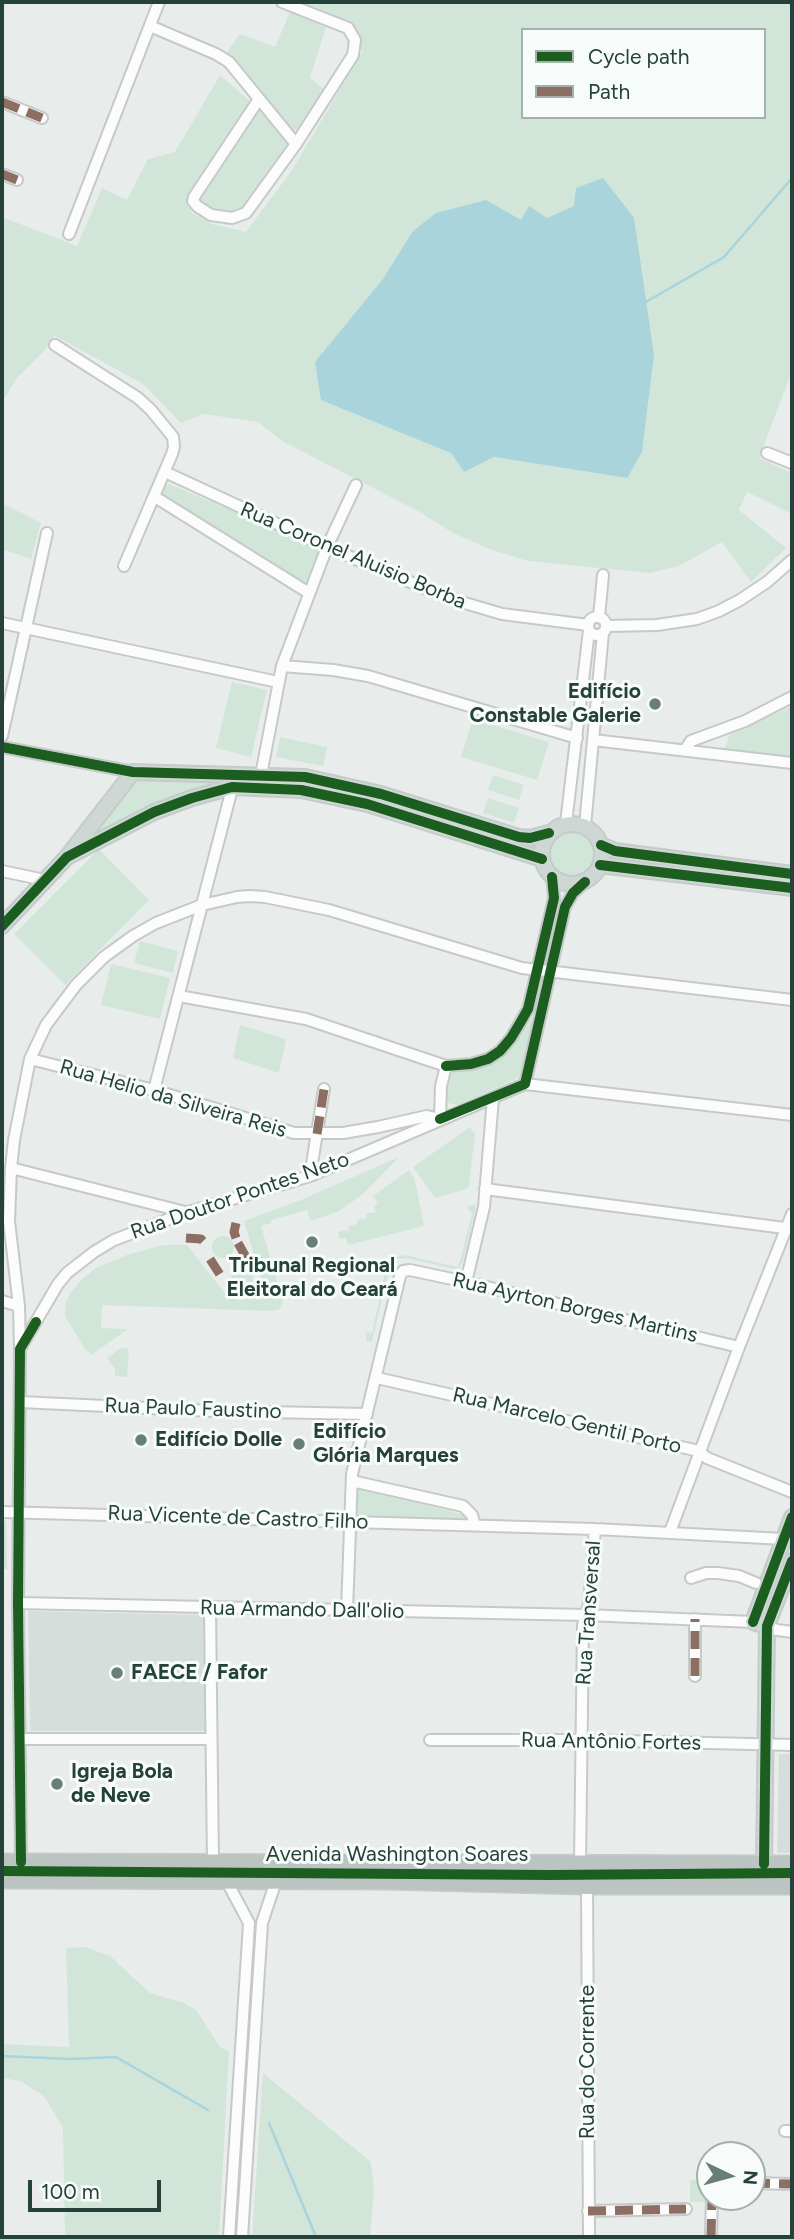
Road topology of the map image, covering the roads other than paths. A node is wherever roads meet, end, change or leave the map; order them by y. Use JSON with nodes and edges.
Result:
{"nodes":[{"id":1,"x":159,"y":2,"type":"edge"},
{"id":2,"x":282,"y":2,"type":"edge"},
{"id":3,"x":150,"y":26,"type":"junction"},
{"id":4,"x":259,"y":99,"type":"junction"},
{"id":5,"x":2,"y":102,"type":"edge"},
{"id":6,"x":42,"y":117,"type":"dead end"},
{"id":7,"x":296,"y":144,"type":"junction"},
{"id":8,"x":2,"y":174,"type":"edge"},
{"id":9,"x":17,"y":180,"type":"dead end"},
{"id":10,"x":69,"y":234,"type":"dead end"},
{"id":11,"x":55,"y":345,"type":"dead end"},
{"id":12,"x":767,"y":453,"type":"dead end"},
{"id":13,"x":792,"y":463,"type":"edge"},
{"id":14,"x":165,"y":472,"type":"junction"},
{"id":15,"x":356,"y":485,"type":"dead end"},
{"id":16,"x":155,"y":497,"type":"junction"},
{"id":17,"x":47,"y":533,"type":"dead end"},
{"id":18,"x":327,"y":547,"type":"junction"},
{"id":19,"x":792,"y":560,"type":"edge"},
{"id":20,"x":124,"y":566,"type":"dead end"},
{"id":21,"x":603,"y":575,"type":"dead end"},
{"id":22,"x":309,"y":593,"type":"junction"},
{"id":23,"x":2,"y":623,"type":"edge"},
{"id":24,"x":603,"y":625,"type":"junction"},
{"id":25,"x":26,"y":628,"type":"junction"},
{"id":26,"x":589,"y":628,"type":"junction"},
{"id":27,"x":282,"y":666,"type":"junction"},
{"id":28,"x":278,"y":682,"type":"junction"},
{"id":29,"x":792,"y":697,"type":"edge"},
{"id":30,"x":580,"y":712,"type":"junction"},
{"id":31,"x":595,"y":714,"type":"junction"},
{"id":32,"x":2,"y":736,"type":"edge"},
{"id":33,"x":577,"y":738,"type":"junction"},
{"id":34,"x":593,"y":740,"type":"junction"},
{"id":35,"x":2,"y":747,"type":"edge"},
{"id":36,"x":685,"y":750,"type":"junction"},
{"id":37,"x":792,"y":763,"type":"edge"},
{"id":38,"x":133,"y":772,"type":"junction"},
{"id":39,"x":573,"y":774,"type":"junction"},
{"id":40,"x":261,"y":775,"type":"junction"},
{"id":41,"x":590,"y":776,"type":"junction"},
{"id":42,"x":234,"y":781,"type":"junction"},
{"id":43,"x":339,"y":791,"type":"junction"},
{"id":44,"x":566,"y":824,"type":"junction"},
{"id":45,"x":584,"y":825,"type":"junction"},
{"id":46,"x":461,"y":826,"type":"junction"},
{"id":47,"x":549,"y":833,"type":"junction"},
{"id":48,"x":601,"y":845,"type":"junction"},
{"id":49,"x":67,"y":858,"type":"junction"},
{"id":50,"x":542,"y":859,"type":"junction"},
{"id":51,"x":600,"y":865,"type":"junction"},
{"id":52,"x":2,"y":871,"type":"edge"},
{"id":53,"x":729,"y":873,"type":"junction"},
{"id":54,"x":792,"y":874,"type":"edge"},
{"id":55,"x":552,"y":877,"type":"junction"},
{"id":56,"x":45,"y":880,"type":"junction"},
{"id":57,"x":585,"y":882,"type":"junction"},
{"id":58,"x":792,"y":888,"type":"edge"},
{"id":59,"x":202,"y":905,"type":"junction"},
{"id":60,"x":2,"y":926,"type":"edge"},
{"id":61,"x":538,"y":970,"type":"junction"},
{"id":62,"x":552,"y":972,"type":"junction"},
{"id":63,"x":179,"y":996,"type":"junction"},
{"id":64,"x":792,"y":1000,"type":"edge"},
{"id":65,"x":528,"y":1009,"type":"junction"},
{"id":66,"x":541,"y":1012,"type":"junction"},
{"id":67,"x":30,"y":1059,"type":"junction"},
{"id":68,"x":446,"y":1066,"type":"junction"},
{"id":69,"x":525,"y":1084,"type":"junction"},
{"id":70,"x":324,"y":1089,"type":"dead end"},
{"id":71,"x":154,"y":1090,"type":"junction"},
{"id":72,"x":493,"y":1098,"type":"junction"},
{"id":73,"x":792,"y":1115,"type":"edge"},
{"id":74,"x":440,"y":1119,"type":"junction"},
{"id":75,"x":317,"y":1134,"type":"junction"},
{"id":76,"x":11,"y":1168,"type":"junction"},
{"id":77,"x":310,"y":1176,"type":"junction"},
{"id":78,"x":485,"y":1189,"type":"junction"},
{"id":79,"x":186,"y":1213,"type":"junction"},
{"id":80,"x":792,"y":1214,"type":"edge"},
{"id":81,"x":790,"y":1228,"type":"edge"},
{"id":82,"x":467,"y":1282,"type":"junction"},
{"id":83,"x":2,"y":1301,"type":"edge"},
{"id":84,"x":19,"y":1306,"type":"junction"},
{"id":85,"x":739,"y":1347,"type":"junction"},
{"id":86,"x":20,"y":1349,"type":"junction"},
{"id":87,"x":377,"y":1378,"type":"junction"},
{"id":88,"x":20,"y":1402,"type":"junction"},
{"id":89,"x":367,"y":1414,"type":"junction"},
{"id":90,"x":699,"y":1451,"type":"junction"},
{"id":91,"x":352,"y":1481,"type":"junction"},
{"id":92,"x":792,"y":1492,"type":"edge"},
{"id":93,"x":2,"y":1512,"type":"edge"},
{"id":94,"x":18,"y":1512,"type":"junction"},
{"id":95,"x":792,"y":1517,"type":"edge"},
{"id":96,"x":351,"y":1521,"type":"junction"},
{"id":97,"x":475,"y":1525,"type":"junction"},
{"id":98,"x":594,"y":1529,"type":"junction"},
{"id":99,"x":670,"y":1532,"type":"junction"},
{"id":100,"x":784,"y":1539,"type":"junction"},
{"id":101,"x":792,"y":1561,"type":"edge"},
{"id":102,"x":691,"y":1578,"type":"dead end"},
{"id":103,"x":761,"y":1584,"type":"junction"},
{"id":104,"x":18,"y":1603,"type":"junction"},
{"id":105,"x":210,"y":1608,"type":"junction"},
{"id":106,"x":347,"y":1611,"type":"junction"},
{"id":107,"x":586,"y":1615,"type":"junction"},
{"id":108,"x":695,"y":1619,"type":"junction"},
{"id":109,"x":760,"y":1624,"type":"junction"},
{"id":110,"x":792,"y":1632,"type":"edge"},
{"id":111,"x":695,"y":1676,"type":"dead end"},
{"id":112,"x":19,"y":1739,"type":"junction"},
{"id":113,"x":211,"y":1739,"type":"junction"},
{"id":114,"x":430,"y":1740,"type":"dead end"},
{"id":115,"x":583,"y":1740,"type":"junction"},
{"id":116,"x":764,"y":1744,"type":"junction"},
{"id":117,"x":792,"y":1745,"type":"edge"},
{"id":118,"x":2,"y":1861,"type":"edge"},
{"id":119,"x":21,"y":1862,"type":"junction"},
{"id":120,"x":213,"y":1863,"type":"junction"},
{"id":121,"x":580,"y":1864,"type":"junction"},
{"id":122,"x":764,"y":1864,"type":"junction"},
{"id":123,"x":792,"y":1864,"type":"edge"},
{"id":124,"x":2,"y":1880,"type":"edge"},
{"id":125,"x":226,"y":1880,"type":"junction"},
{"id":126,"x":276,"y":1881,"type":"junction"},
{"id":127,"x":587,"y":1886,"type":"junction"},
{"id":128,"x":792,"y":1886,"type":"edge"},
{"id":129,"x":249,"y":1923,"type":"junction"},
{"id":130,"x":262,"y":1923,"type":"junction"},
{"id":131,"x":766,"y":2183,"type":"edge"},
{"id":132,"x":792,"y":2184,"type":"edge"},
{"id":133,"x":686,"y":2210,"type":"dead end"},
{"id":134,"x":589,"y":2211,"type":"junction"},
{"id":135,"x":712,"y":2211,"type":"edge"},
{"id":136,"x":229,"y":2237,"type":"edge"},
{"id":137,"x":242,"y":2237,"type":"edge"},
{"id":138,"x":589,"y":2237,"type":"edge"},
{"id":139,"x":711,"y":2237,"type":"edge"}],
"edges":[{"from":1,"to":3,"type":"street"},
{"from":2,"to":7,"type":"street"},
{"from":3,"to":4,"type":"street"},
{"from":3,"to":10,"type":"street"},
{"from":4,"to":7,"type":"street"},
{"from":4,"to":7,"type":"street"},
{"from":5,"to":6,"type":"street"},
{"from":8,"to":9,"type":"street"},
{"from":11,"to":14,"type":"street"},
{"from":12,"to":13,"type":"street"},
{"from":14,"to":16,"type":"street"},
{"from":14,"to":18,"type":"street","name":"Rua Coronel Aluisio Borba"},
{"from":15,"to":18,"type":"street"},
{"from":16,"to":20,"type":"street"},
{"from":16,"to":22,"type":"street"},
{"from":17,"to":25,"type":"street"},
{"from":18,"to":22,"type":"street"},
{"from":18,"to":26,"type":"street","name":"Rua Coronel Aluisio Borba"},
{"from":19,"to":24,"type":"street"},
{"from":21,"to":24,"type":"street"},
{"from":22,"to":27,"type":"street"},
{"from":23,"to":25,"type":"street"},
{"from":24,"to":26,"type":"street"},
{"from":24,"to":26,"type":"street","name":"Rua Coronel Aluisio Borba"},
{"from":24,"to":31,"type":"street"},
{"from":25,"to":28,"type":"street"},
{"from":25,"to":32,"type":"street"},
{"from":26,"to":30,"type":"street"},
{"from":27,"to":28,"type":"street"},
{"from":27,"to":33,"type":"street"},
{"from":28,"to":40,"type":"street"},
{"from":29,"to":36,"type":"street"},
{"from":30,"to":31,"type":"street"},
{"from":30,"to":33,"type":"street"},
{"from":31,"to":34,"type":"street"},
{"from":33,"to":39,"type":"street"},
{"from":34,"to":36,"type":"street"},
{"from":34,"to":41,"type":"street"},
{"from":35,"to":38,"type":"street"},
{"from":36,"to":37,"type":"street"},
{"from":38,"to":42,"type":"main road"},
{"from":38,"to":49,"type":"main road"},
{"from":39,"to":41,"type":"street"},
{"from":39,"to":44,"type":"street"},
{"from":40,"to":42,"type":"main road"},
{"from":40,"to":43,"type":"main road"},
{"from":41,"to":45,"type":"street"},
{"from":42,"to":43,"type":"main road"},
{"from":42,"to":49,"type":"main road"},
{"from":42,"to":59,"type":"street"},
{"from":43,"to":46,"type":"main road"},
{"from":44,"to":45,"type":"main road"},
{"from":44,"to":47,"type":"main road"},
{"from":45,"to":48,"type":"main road"},
{"from":46,"to":47,"type":"main road"},
{"from":46,"to":50,"type":"main road"},
{"from":47,"to":50,"type":"main road"},
{"from":48,"to":51,"type":"main road"},
{"from":48,"to":53,"type":"main road"},
{"from":49,"to":56,"type":"main road"},
{"from":50,"to":55,"type":"main road"},
{"from":51,"to":53,"type":"main road"},
{"from":51,"to":57,"type":"main road"},
{"from":52,"to":56,"type":"street"},
{"from":53,"to":54,"type":"main road"},
{"from":53,"to":58,"type":"main road"},
{"from":55,"to":57,"type":"main road"},
{"from":55,"to":61,"type":"street"},
{"from":56,"to":60,"type":"main road"},
{"from":57,"to":62,"type":"street"},
{"from":59,"to":61,"type":"street"},
{"from":59,"to":63,"type":"street"},
{"from":59,"to":67,"type":"street"},
{"from":61,"to":62,"type":"street"},
{"from":61,"to":65,"type":"street"},
{"from":62,"to":64,"type":"street"},
{"from":62,"to":66,"type":"street"},
{"from":63,"to":68,"type":"street"},
{"from":63,"to":71,"type":"street"},
{"from":65,"to":66,"type":"street"},
{"from":65,"to":68,"type":"street"},
{"from":66,"to":69,"type":"street"},
{"from":67,"to":71,"type":"street","name":"Rua Helio da Silveira Reis"},
{"from":67,"to":76,"type":"street"},
{"from":68,"to":74,"type":"street"},
{"from":69,"to":72,"type":"street","name":"Rua Doutor Pontes Neto"},
{"from":69,"to":73,"type":"street"},
{"from":70,"to":75,"type":"street"},
{"from":71,"to":75,"type":"street","name":"Rua Helio da Silveira Reis"},
{"from":72,"to":74,"type":"street","name":"Rua Doutor Pontes Neto"},
{"from":72,"to":78,"type":"street"},
{"from":74,"to":75,"type":"street","name":"Rua Helio da Silveira Reis"},
{"from":74,"to":77,"type":"street","name":"Rua Doutor Pontes Neto"},
{"from":75,"to":77,"type":"street"},
{"from":76,"to":79,"type":"street"},
{"from":76,"to":84,"type":"street"},
{"from":77,"to":79,"type":"street","name":"Rua Doutor Pontes Neto"},
{"from":78,"to":81,"type":"street"},
{"from":78,"to":82,"type":"street"},
{"from":79,"to":86,"type":"street","name":"Rua Doutor Pontes Neto"},
{"from":80,"to":81,"type":"street"},
{"from":81,"to":85,"type":"street"},
{"from":82,"to":85,"type":"street","name":"Rua Ayrton Borges Martins"},
{"from":82,"to":87,"type":"street","name":"Rua Ayrton Borges Martins"},
{"from":83,"to":84,"type":"street"},
{"from":84,"to":86,"type":"street"},
{"from":85,"to":90,"type":"street"},
{"from":86,"to":88,"type":"street"},
{"from":87,"to":89,"type":"street"},
{"from":87,"to":90,"type":"street","name":"Rua Marcelo Gentil Porto"},
{"from":88,"to":89,"type":"street","name":"Rua Paulo Faustino"},
{"from":88,"to":94,"type":"street"},
{"from":89,"to":91,"type":"street"},
{"from":90,"to":92,"type":"street","name":"Rua Marcelo Gentil Porto"},
{"from":90,"to":99,"type":"street"},
{"from":91,"to":96,"type":"street"},
{"from":91,"to":97,"type":"street","name":"Rua Vicente de Castro Filho"},
{"from":93,"to":94,"type":"street","name":"Rua Vicente de Castro Filho"},
{"from":94,"to":96,"type":"street","name":"Rua Vicente de Castro Filho"},
{"from":94,"to":104,"type":"street"},
{"from":95,"to":100,"type":"main road"},
{"from":96,"to":97,"type":"street","name":"Rua Vicente de Castro Filho"},
{"from":96,"to":106,"type":"street"},
{"from":97,"to":98,"type":"street","name":"Rua Vicente de Castro Filho"},
{"from":98,"to":99,"type":"street","name":"Rua Vicente de Castro Filho"},
{"from":98,"to":107,"type":"street","name":"Rua Transversal"},
{"from":99,"to":100,"type":"street","name":"Rua Vicente de Castro Filho"},
{"from":100,"to":103,"type":"main road"},
{"from":101,"to":109,"type":"main road"},
{"from":102,"to":103,"type":"street"},
{"from":103,"to":109,"type":"main road"},
{"from":104,"to":105,"type":"street","name":"Rua Armando Dall'olio"},
{"from":104,"to":112,"type":"street"},
{"from":105,"to":106,"type":"street","name":"Rua Armando Dall'olio"},
{"from":105,"to":113,"type":"street"},
{"from":106,"to":107,"type":"street","name":"Rua Armando Dall'olio"},
{"from":107,"to":108,"type":"street","name":"Rua Armando Dall'olio"},
{"from":107,"to":115,"type":"street","name":"Rua Transversal"},
{"from":108,"to":109,"type":"street","name":"Rua Armando Dall'olio"},
{"from":108,"to":111,"type":"street"},
{"from":109,"to":110,"type":"street","name":"Rua Armando Dall'olio"},
{"from":109,"to":116,"type":"main road"},
{"from":112,"to":113,"type":"street"},
{"from":112,"to":119,"type":"street"},
{"from":113,"to":120,"type":"street"},
{"from":114,"to":115,"type":"street","name":"Rua Antônio Fortes"},
{"from":115,"to":116,"type":"street","name":"Rua Antônio Fortes"},
{"from":115,"to":121,"type":"street","name":"Rua Transversal"},
{"from":116,"to":117,"type":"street","name":"Rua Antônio Fortes"},
{"from":116,"to":122,"type":"main road"},
{"from":118,"to":119,"type":"highway","name":"Avenida Washington Soares"},
{"from":119,"to":120,"type":"highway","name":"Avenida Washington Soares"},
{"from":120,"to":121,"type":"highway","name":"Avenida Washington Soares"},
{"from":121,"to":122,"type":"highway","name":"Avenida Washington Soares"},
{"from":122,"to":123,"type":"highway","name":"Avenida Washington Soares"},
{"from":124,"to":125,"type":"highway","name":"Avenida Washington Soares"},
{"from":125,"to":126,"type":"highway","name":"Avenida Washington Soares"},
{"from":125,"to":129,"type":"street"},
{"from":126,"to":127,"type":"highway","name":"Avenida Washington Soares"},
{"from":126,"to":130,"type":"street"},
{"from":127,"to":128,"type":"highway","name":"Avenida Washington Soares"},
{"from":127,"to":134,"type":"street","name":"Rua do Corrente"},
{"from":129,"to":130,"type":"street"},
{"from":129,"to":136,"type":"street"},
{"from":130,"to":137,"type":"street"},
{"from":131,"to":132,"type":"street"},
{"from":133,"to":134,"type":"street"},
{"from":134,"to":138,"type":"street","name":"Rua do Corrente"},
{"from":135,"to":139,"type":"street"}]}
